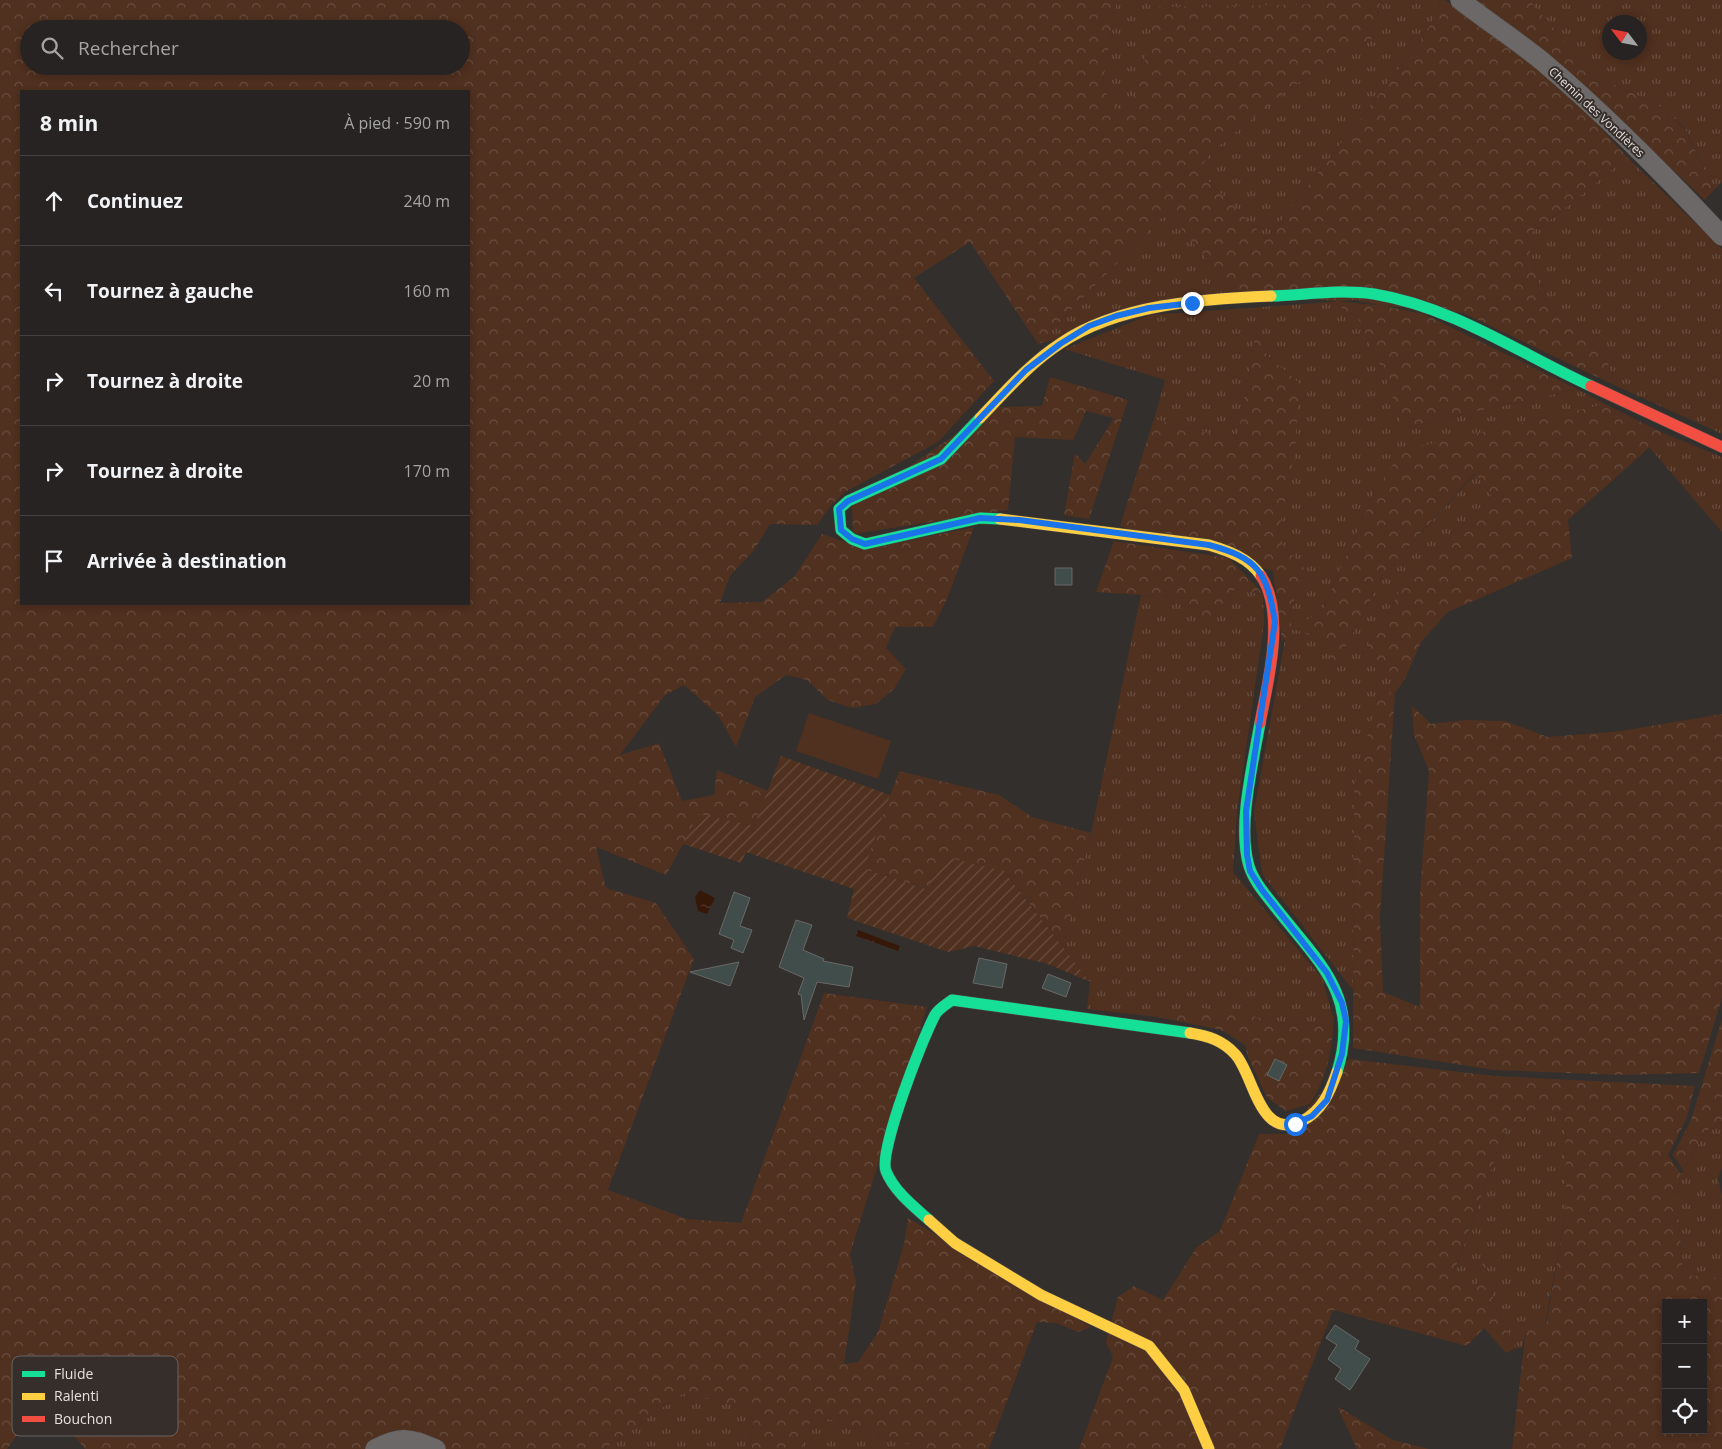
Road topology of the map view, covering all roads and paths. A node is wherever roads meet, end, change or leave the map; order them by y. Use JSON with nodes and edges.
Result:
{"nodes":[{"id":1,"x":1460,"y":0,"type":"edge"},
{"id":2,"x":1722,"y":236,"type":"edge"},
{"id":3,"x":1722,"y":447,"type":"edge"},
{"id":4,"x":375,"y":1449,"type":"edge"},
{"id":5,"x":436,"y":1449,"type":"edge"},
{"id":6,"x":1209,"y":1449,"type":"edge"}],
"edges":[{"from":1,"to":2,"type":"street","name":"Chemin des Vondières"},
{"from":3,"to":6,"type":"street"},
{"from":4,"to":5,"type":"street"}]}
